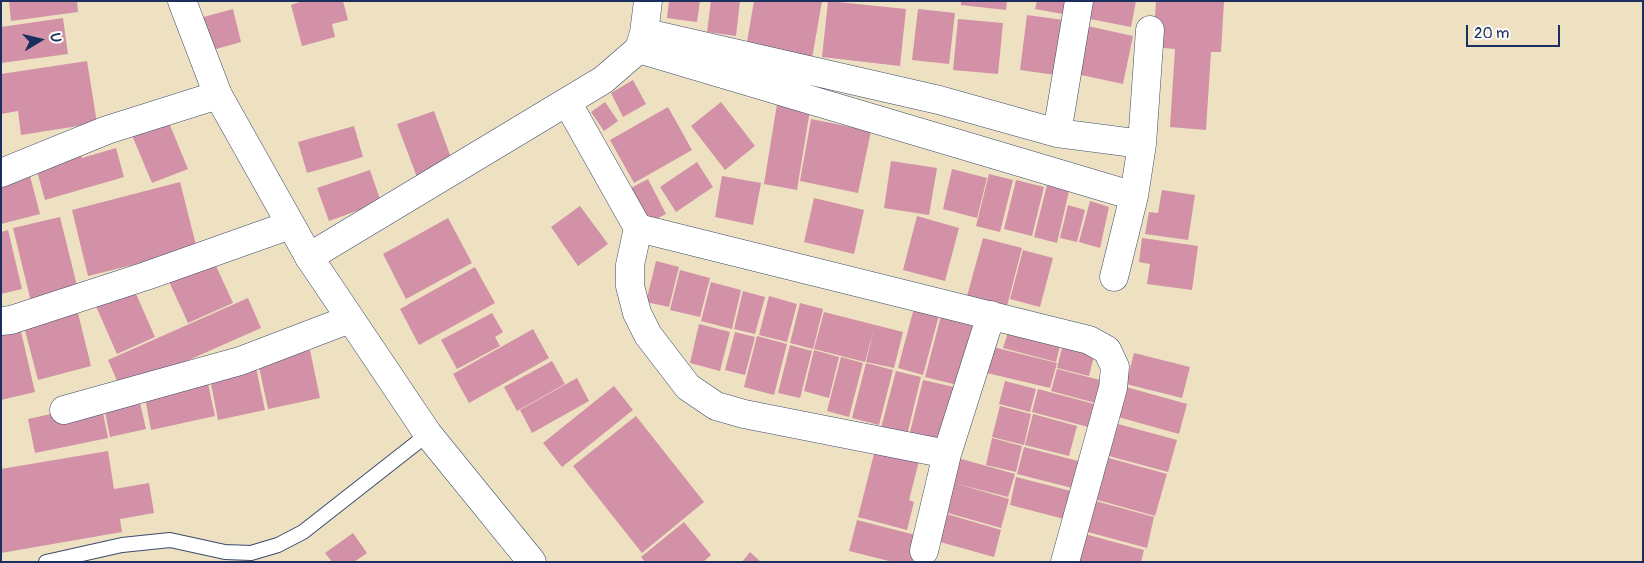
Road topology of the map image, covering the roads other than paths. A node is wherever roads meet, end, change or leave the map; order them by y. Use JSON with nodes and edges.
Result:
{"nodes":[{"id":1,"x":182,"y":1,"type":"edge"},
{"id":2,"x":648,"y":1,"type":"edge"},
{"id":3,"x":1079,"y":1,"type":"edge"},
{"id":4,"x":1150,"y":30,"type":"dead end"},
{"id":5,"x":642,"y":41,"type":"junction"},
{"id":6,"x":218,"y":95,"type":"junction"},
{"id":7,"x":567,"y":102,"type":"junction"},
{"id":8,"x":1057,"y":133,"type":"junction"},
{"id":9,"x":1142,"y":144,"type":"junction"},
{"id":10,"x":1,"y":173,"type":"edge"},
{"id":11,"x":1134,"y":196,"type":"junction"},
{"id":12,"x":290,"y":224,"type":"junction"},
{"id":13,"x":638,"y":228,"type":"junction"},
{"id":14,"x":309,"y":257,"type":"junction"},
{"id":15,"x":1114,"y":277,"type":"dead end"},
{"id":16,"x":991,"y":315,"type":"junction"},
{"id":17,"x":350,"y":319,"type":"junction"},
{"id":18,"x":1,"y":321,"type":"edge"},
{"id":19,"x":64,"y":410,"type":"dead end"},
{"id":20,"x":428,"y":434,"type":"junction"},
{"id":21,"x":947,"y":454,"type":"junction"},
{"id":22,"x":924,"y":551,"type":"dead end"},
{"id":23,"x":46,"y":562,"type":"edge"},
{"id":24,"x":532,"y":562,"type":"edge"},
{"id":25,"x":1065,"y":562,"type":"edge"}],
"edges":[{"from":1,"to":6,"type":"street"},
{"from":2,"to":5,"type":"street"},
{"from":3,"to":8,"type":"street"},
{"from":4,"to":9,"type":"street"},
{"from":5,"to":7,"type":"street"},
{"from":5,"to":8,"type":"street"},
{"from":5,"to":11,"type":"street"},
{"from":6,"to":10,"type":"street"},
{"from":6,"to":12,"type":"street"},
{"from":7,"to":13,"type":"street"},
{"from":7,"to":14,"type":"street"},
{"from":8,"to":9,"type":"street"},
{"from":9,"to":11,"type":"street"},
{"from":11,"to":15,"type":"street"},
{"from":12,"to":14,"type":"street"},
{"from":12,"to":18,"type":"street"},
{"from":13,"to":16,"type":"street"},
{"from":13,"to":21,"type":"street"},
{"from":14,"to":17,"type":"street"},
{"from":16,"to":21,"type":"street"},
{"from":16,"to":25,"type":"street"},
{"from":17,"to":19,"type":"street"},
{"from":17,"to":20,"type":"street"},
{"from":20,"to":23,"type":"lane"},
{"from":20,"to":24,"type":"street"},
{"from":21,"to":22,"type":"street"}]}
